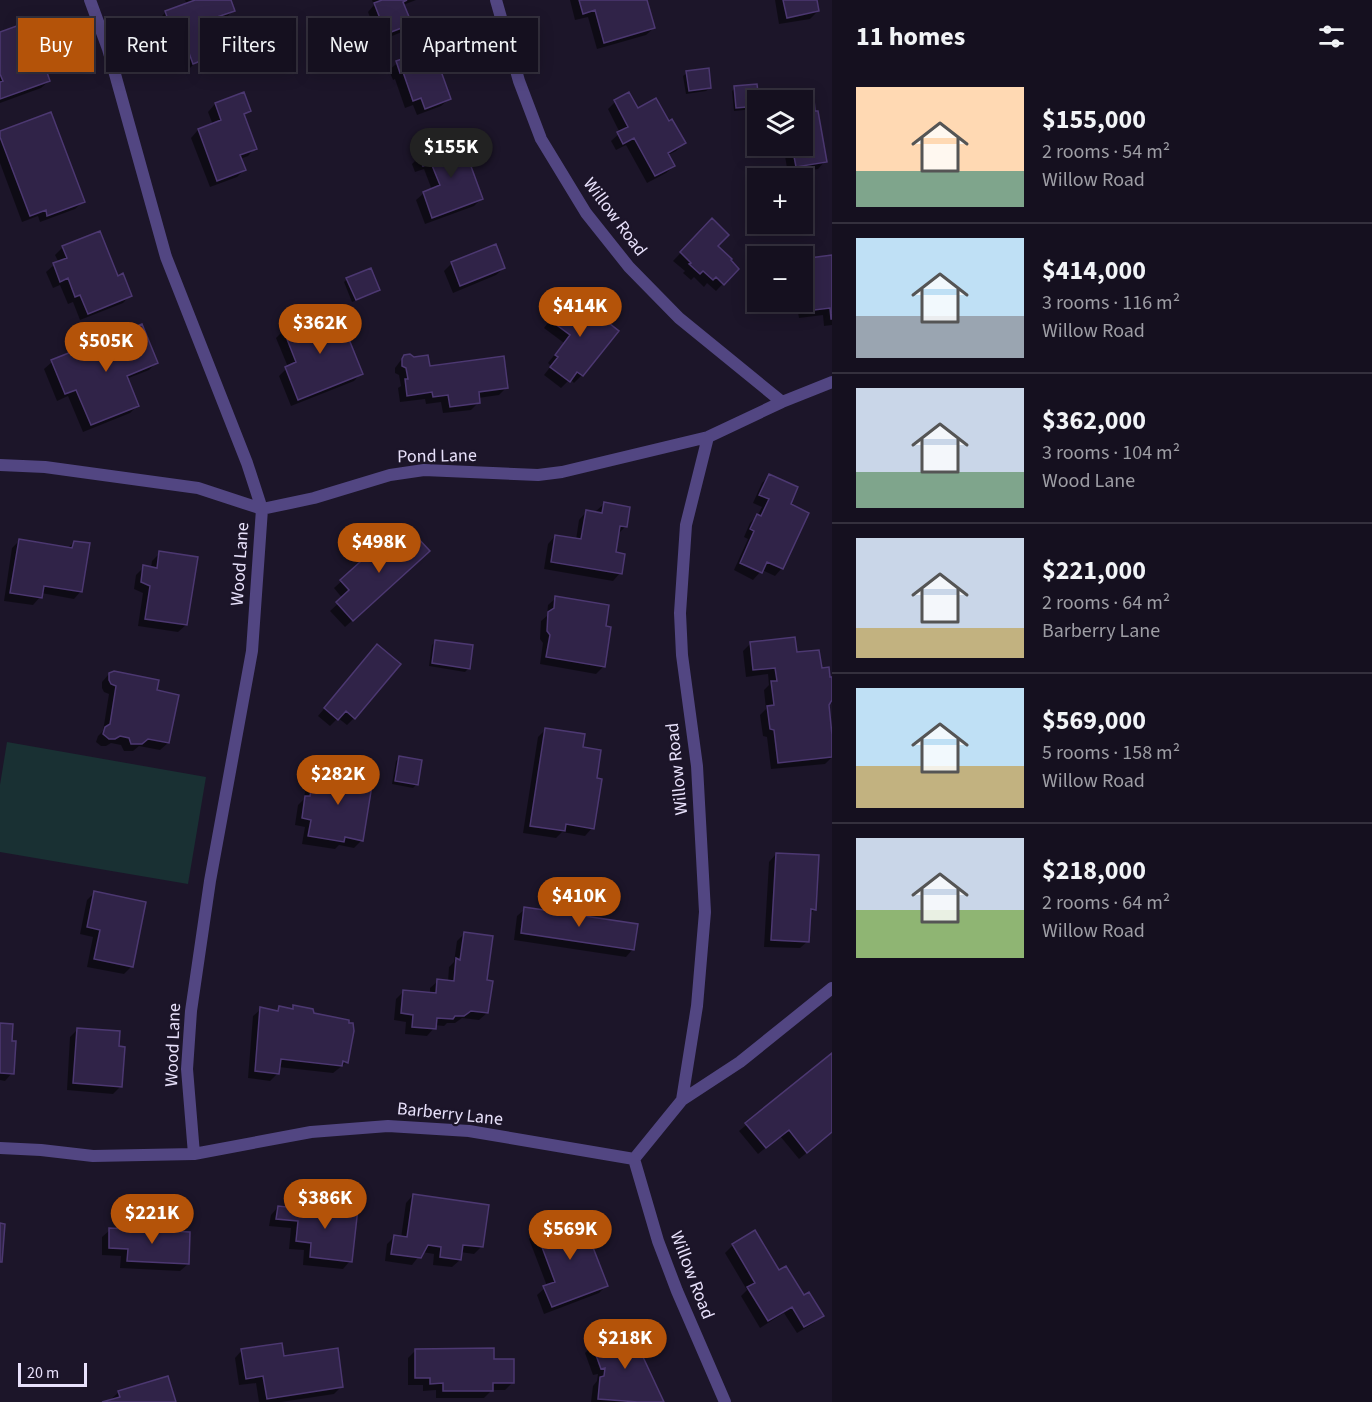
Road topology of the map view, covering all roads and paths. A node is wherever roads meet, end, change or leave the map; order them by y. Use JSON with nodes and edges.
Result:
{"nodes":[{"id":1,"x":90,"y":0,"type":"edge"},
{"id":2,"x":496,"y":0,"type":"edge"},
{"id":3,"x":832,"y":382,"type":"edge"},
{"id":4,"x":783,"y":402,"type":"junction"},
{"id":5,"x":708,"y":437,"type":"junction"},
{"id":6,"x":0,"y":465,"type":"edge"},
{"id":7,"x":262,"y":509,"type":"junction"},
{"id":8,"x":832,"y":988,"type":"edge"},
{"id":9,"x":682,"y":1100,"type":"junction"},
{"id":10,"x":0,"y":1148,"type":"edge"},
{"id":11,"x":194,"y":1154,"type":"junction"},
{"id":12,"x":634,"y":1159,"type":"junction"},
{"id":13,"x":725,"y":1402,"type":"edge"}],
"edges":[{"from":1,"to":7,"type":"street","name":"Wood Lane"},
{"from":2,"to":4,"type":"street","name":"Willow Road"},
{"from":3,"to":4,"type":"street","name":"Pond Lane"},
{"from":4,"to":5,"type":"street","name":"Pond Lane"},
{"from":5,"to":7,"type":"street","name":"Pond Lane"},
{"from":5,"to":9,"type":"street","name":"Willow Road"},
{"from":6,"to":7,"type":"street"},
{"from":7,"to":11,"type":"street","name":"Wood Lane"},
{"from":8,"to":9,"type":"street"},
{"from":9,"to":12,"type":"street"},
{"from":10,"to":11,"type":"street","name":"Barberry Lane"},
{"from":11,"to":12,"type":"street","name":"Barberry Lane"},
{"from":12,"to":13,"type":"street","name":"Willow Road"}]}
